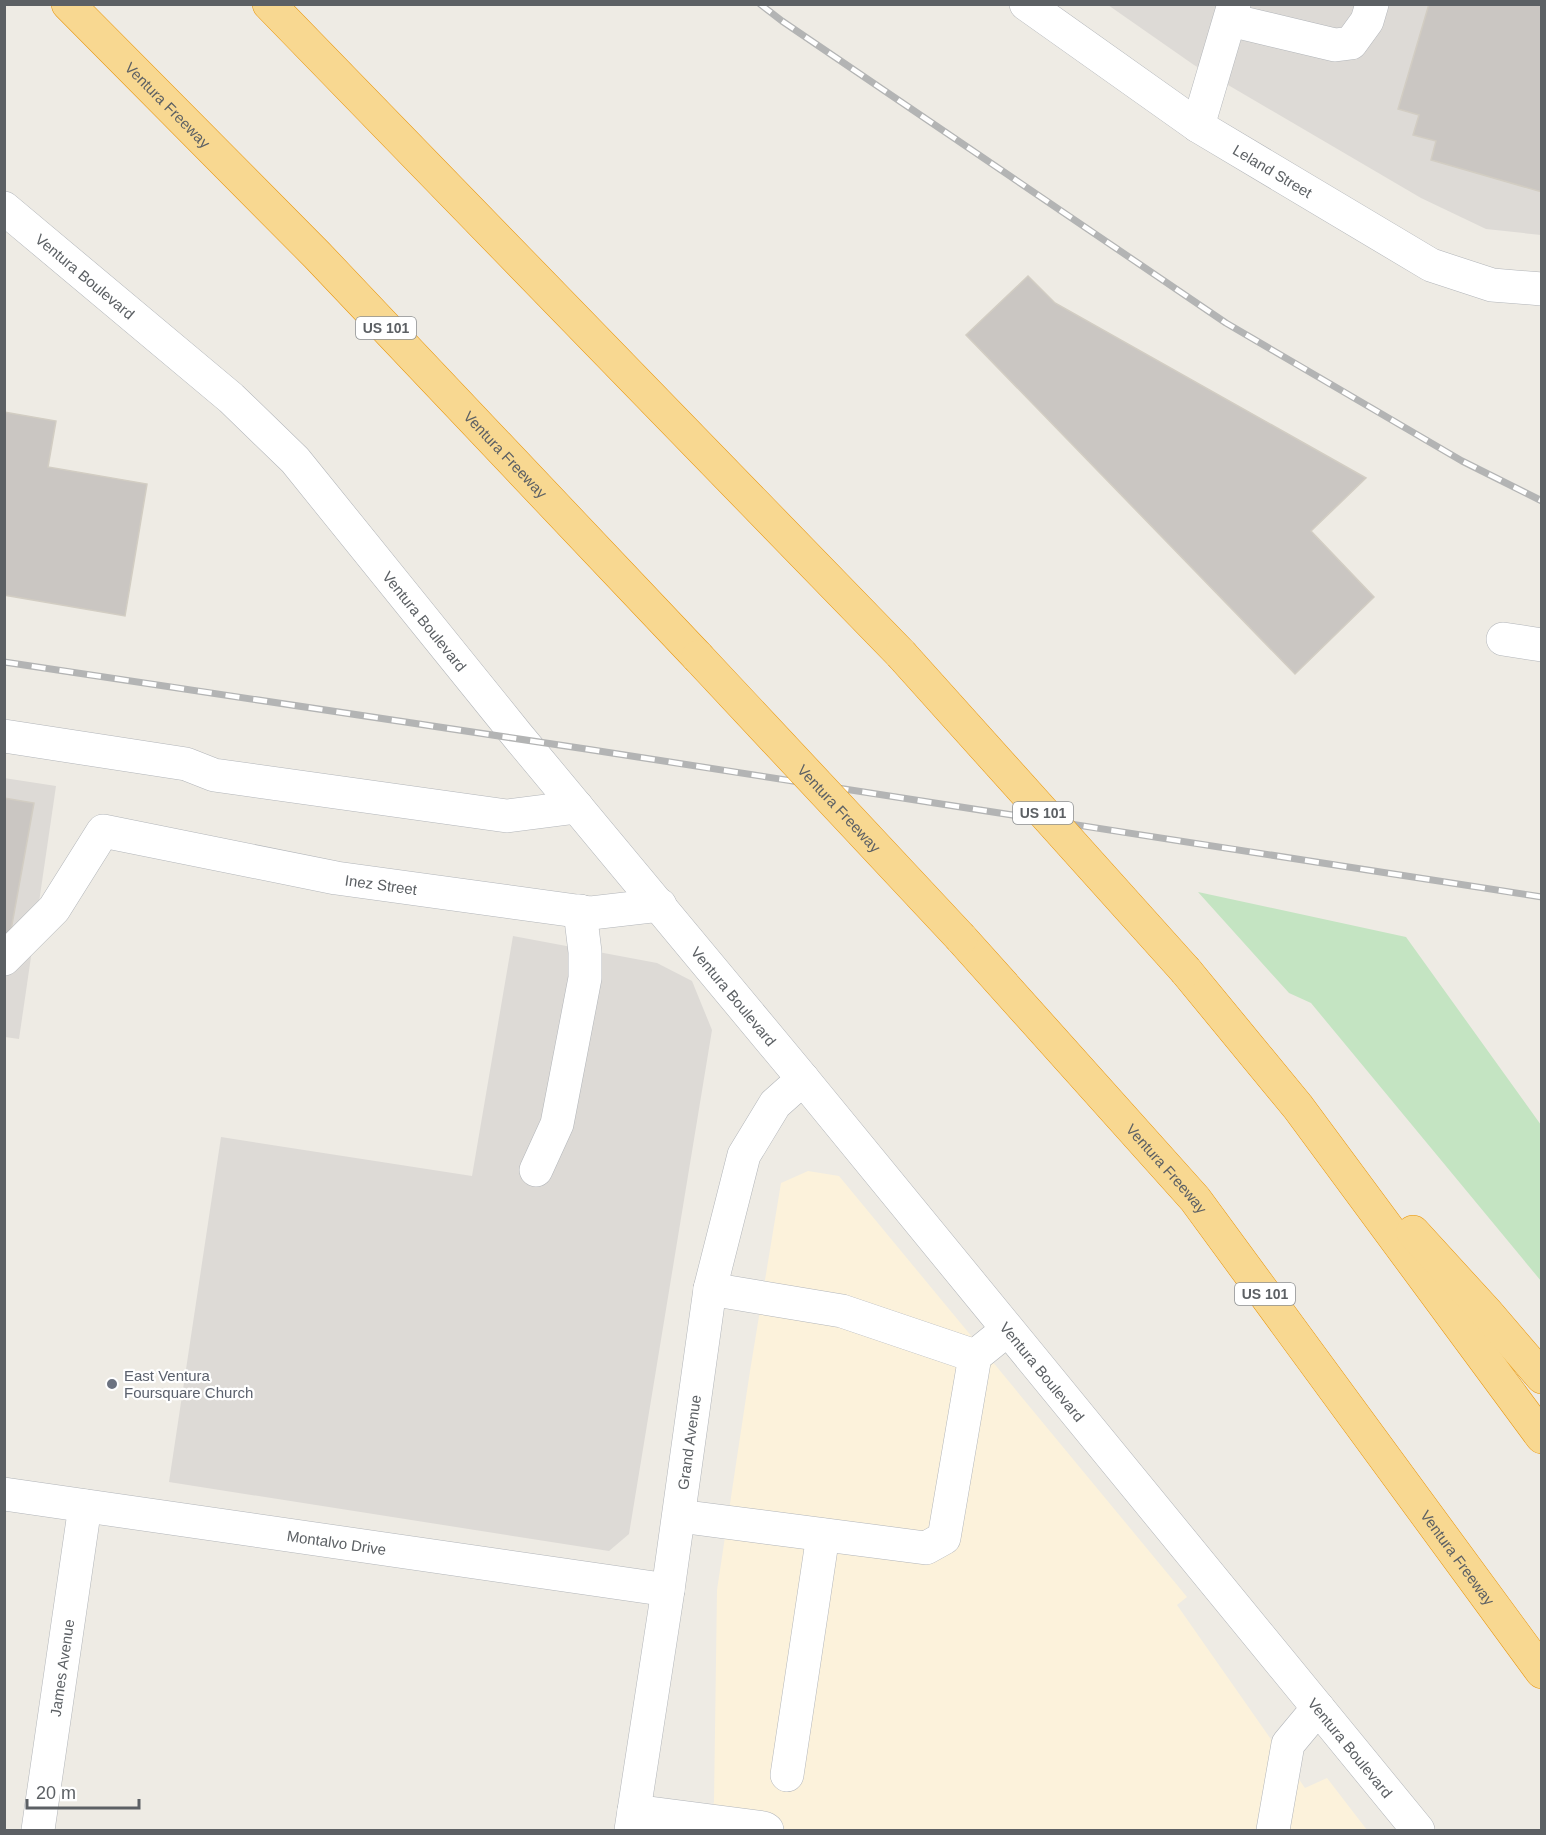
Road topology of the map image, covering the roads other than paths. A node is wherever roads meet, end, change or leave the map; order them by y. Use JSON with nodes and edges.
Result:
{"nodes":[{"id":1,"x":68,"y":4,"type":"edge"},
{"id":2,"x":269,"y":4,"type":"edge"},
{"id":3,"x":1026,"y":4,"type":"edge"},
{"id":4,"x":1372,"y":4,"type":"edge"},
{"id":5,"x":1232,"y":12,"type":"edge"},
{"id":6,"x":1198,"y":126,"type":"junction"},
{"id":7,"x":4,"y":208,"type":"edge"},
{"id":8,"x":1542,"y":290,"type":"edge"},
{"id":9,"x":1503,"y":639,"type":"dead end"},
{"id":10,"x":1542,"y":645,"type":"edge"},
{"id":11,"x":4,"y":736,"type":"edge"},
{"id":12,"x":577,"y":807,"type":"junction"},
{"id":13,"x":660,"y":905,"type":"junction"},
{"id":14,"x":580,"y":911,"type":"junction"},
{"id":15,"x":4,"y":959,"type":"edge"},
{"id":16,"x":803,"y":1079,"type":"junction"},
{"id":17,"x":1298,"y":1107,"type":"junction"},
{"id":18,"x":536,"y":1170,"type":"dead end"},
{"id":19,"x":710,"y":1289,"type":"junction"},
{"id":20,"x":1007,"y":1330,"type":"junction"},
{"id":21,"x":975,"y":1356,"type":"junction"},
{"id":22,"x":1542,"y":1377,"type":"edge"},
{"id":23,"x":1542,"y":1437,"type":"edge"},
{"id":24,"x":4,"y":1494,"type":"edge"},
{"id":25,"x":85,"y":1506,"type":"junction"},
{"id":26,"x":678,"y":1516,"type":"junction"},
{"id":27,"x":823,"y":1535,"type":"junction"},
{"id":28,"x":668,"y":1590,"type":"junction"},
{"id":29,"x":1542,"y":1672,"type":"edge"},
{"id":30,"x":1318,"y":1708,"type":"junction"},
{"id":31,"x":787,"y":1775,"type":"dead end"},
{"id":32,"x":633,"y":1821,"type":"edge"},
{"id":33,"x":38,"y":1830,"type":"edge"},
{"id":34,"x":767,"y":1830,"type":"edge"},
{"id":35,"x":1273,"y":1830,"type":"edge"},
{"id":36,"x":1418,"y":1830,"type":"edge"}],
"edges":[{"from":1,"to":29,"type":"highway","name":"Ventura Freeway","number":"US 101","bridge":true},
{"from":2,"to":17,"type":"highway","number":"US 101","bridge":true},
{"from":3,"to":6,"type":"street","name":"Leland Street"},
{"from":4,"to":5,"type":"street"},
{"from":5,"to":6,"type":"street"},
{"from":6,"to":8,"type":"street","name":"Leland Street"},
{"from":7,"to":12,"type":"street","name":"Ventura Boulevard"},
{"from":9,"to":10,"type":"street"},
{"from":11,"to":12,"type":"street"},
{"from":12,"to":13,"type":"street","name":"Ventura Boulevard"},
{"from":13,"to":14,"type":"street","name":"Inez Street"},
{"from":13,"to":16,"type":"street","name":"Ventura Boulevard"},
{"from":14,"to":15,"type":"street","name":"Inez Street"},
{"from":14,"to":18,"type":"street"},
{"from":16,"to":19,"type":"street","name":"Grand Avenue"},
{"from":16,"to":20,"type":"street","name":"Ventura Boulevard"},
{"from":17,"to":22,"type":"highway"},
{"from":17,"to":23,"type":"highway","number":"US 101"},
{"from":19,"to":21,"type":"street"},
{"from":19,"to":26,"type":"street","name":"Grand Avenue"},
{"from":20,"to":21,"type":"street"},
{"from":20,"to":30,"type":"street","name":"Ventura Boulevard"},
{"from":21,"to":27,"type":"street"},
{"from":24,"to":25,"type":"street","name":"Montalvo Drive"},
{"from":25,"to":28,"type":"street","name":"Montalvo Drive"},
{"from":25,"to":33,"type":"street","name":"James Avenue"},
{"from":26,"to":27,"type":"street"},
{"from":26,"to":28,"type":"street","name":"Grand Avenue"},
{"from":27,"to":31,"type":"street"},
{"from":28,"to":32,"type":"street","name":"Grand Avenue"},
{"from":30,"to":35,"type":"street"},
{"from":30,"to":36,"type":"street","name":"Ventura Boulevard"},
{"from":32,"to":34,"type":"street"}]}
